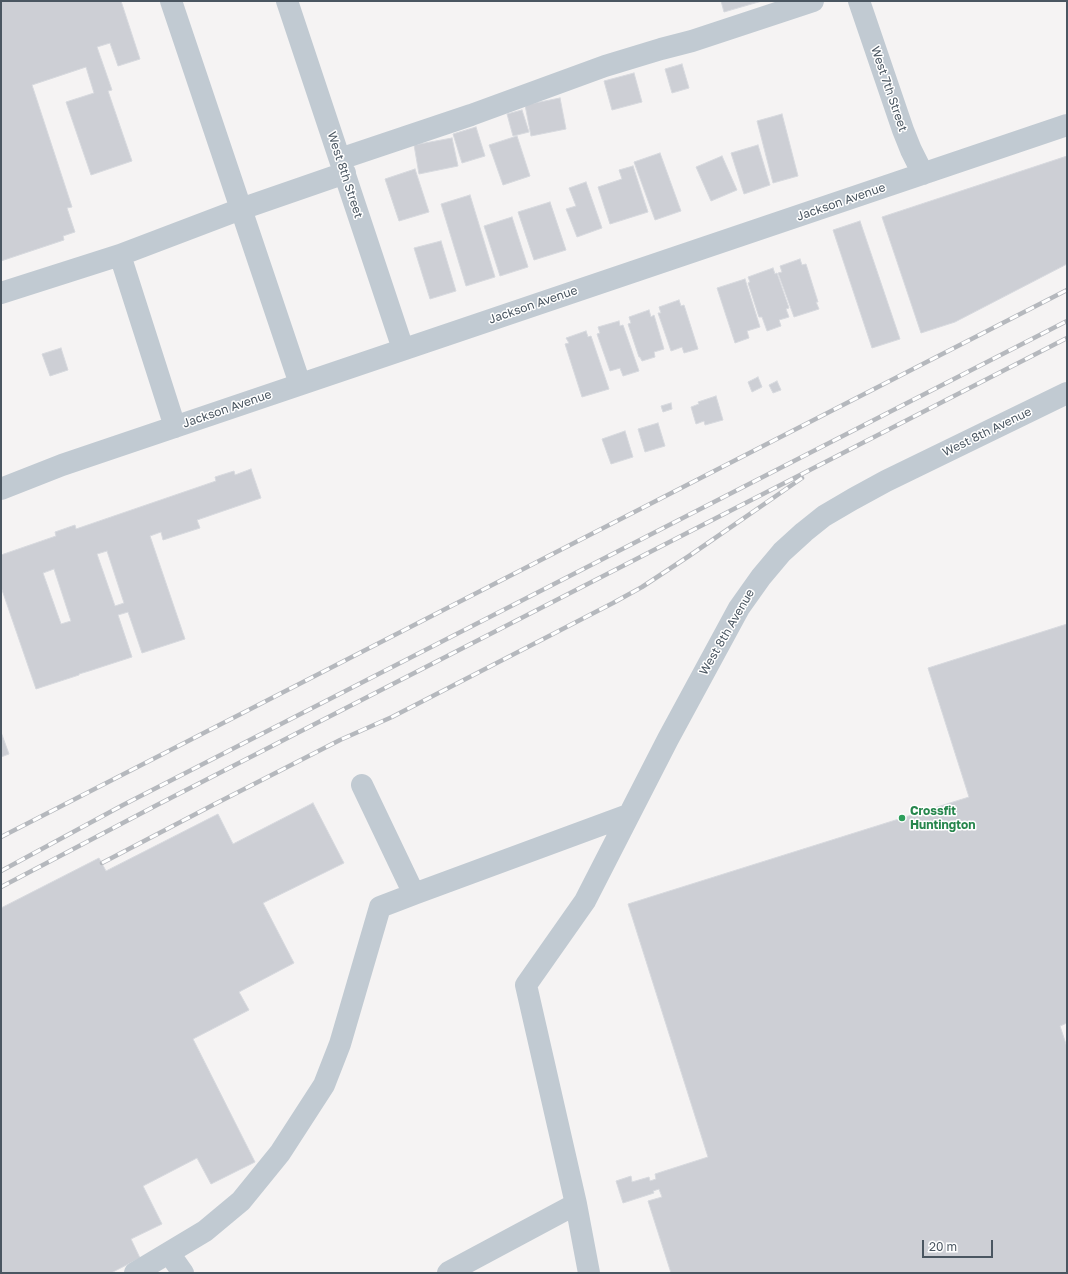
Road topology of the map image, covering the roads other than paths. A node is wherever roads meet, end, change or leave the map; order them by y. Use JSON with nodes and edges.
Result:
{"nodes":[{"id":1,"x":171,"y":1,"type":"edge"},
{"id":2,"x":287,"y":1,"type":"edge"},
{"id":3,"x":813,"y":1,"type":"edge"},
{"id":4,"x":859,"y":1,"type":"edge"},
{"id":5,"x":1067,"y":125,"type":"edge"},
{"id":6,"x":342,"y":166,"type":"junction"},
{"id":7,"x":923,"y":174,"type":"junction"},
{"id":8,"x":241,"y":209,"type":"junction"},
{"id":9,"x":120,"y":255,"type":"junction"},
{"id":10,"x":1,"y":294,"type":"edge"},
{"id":11,"x":403,"y":349,"type":"junction"},
{"id":12,"x":300,"y":384,"type":"junction"},
{"id":13,"x":1067,"y":393,"type":"edge"},
{"id":14,"x":175,"y":427,"type":"junction"},
{"id":15,"x":1,"y":489,"type":"edge"},
{"id":16,"x":362,"y":785,"type":"dead end"},
{"id":17,"x":628,"y":815,"type":"junction"},
{"id":18,"x":414,"y":894,"type":"junction"},
{"id":19,"x":576,"y":1204,"type":"junction"},
{"id":20,"x":169,"y":1253,"type":"junction"},
{"id":21,"x":135,"y":1273,"type":"edge"},
{"id":22,"x":183,"y":1273,"type":"edge"},
{"id":23,"x":448,"y":1273,"type":"edge"},
{"id":24,"x":589,"y":1273,"type":"edge"}],
"edges":[{"from":1,"to":8,"type":"street"},
{"from":2,"to":6,"type":"street","name":"West 8th Street"},
{"from":3,"to":6,"type":"street"},
{"from":4,"to":7,"type":"street","name":"West 7th Street"},
{"from":5,"to":7,"type":"street","name":"Jackson Avenue"},
{"from":6,"to":8,"type":"street"},
{"from":6,"to":11,"type":"street","name":"West 8th Street"},
{"from":7,"to":11,"type":"street","name":"Jackson Avenue"},
{"from":8,"to":9,"type":"street"},
{"from":8,"to":12,"type":"street"},
{"from":9,"to":10,"type":"street"},
{"from":9,"to":14,"type":"street"},
{"from":11,"to":12,"type":"street","name":"Jackson Avenue"},
{"from":12,"to":14,"type":"street","name":"Jackson Avenue"},
{"from":13,"to":17,"type":"street","name":"West 8th Avenue"},
{"from":14,"to":15,"type":"street","name":"Jackson Avenue"},
{"from":16,"to":18,"type":"street"},
{"from":17,"to":18,"type":"street"},
{"from":17,"to":19,"type":"street","name":"West 8th Avenue"},
{"from":18,"to":20,"type":"street"},
{"from":19,"to":23,"type":"street"},
{"from":19,"to":24,"type":"street","name":"West 8th Avenue"},
{"from":20,"to":21,"type":"street"},
{"from":20,"to":22,"type":"street"}]}
